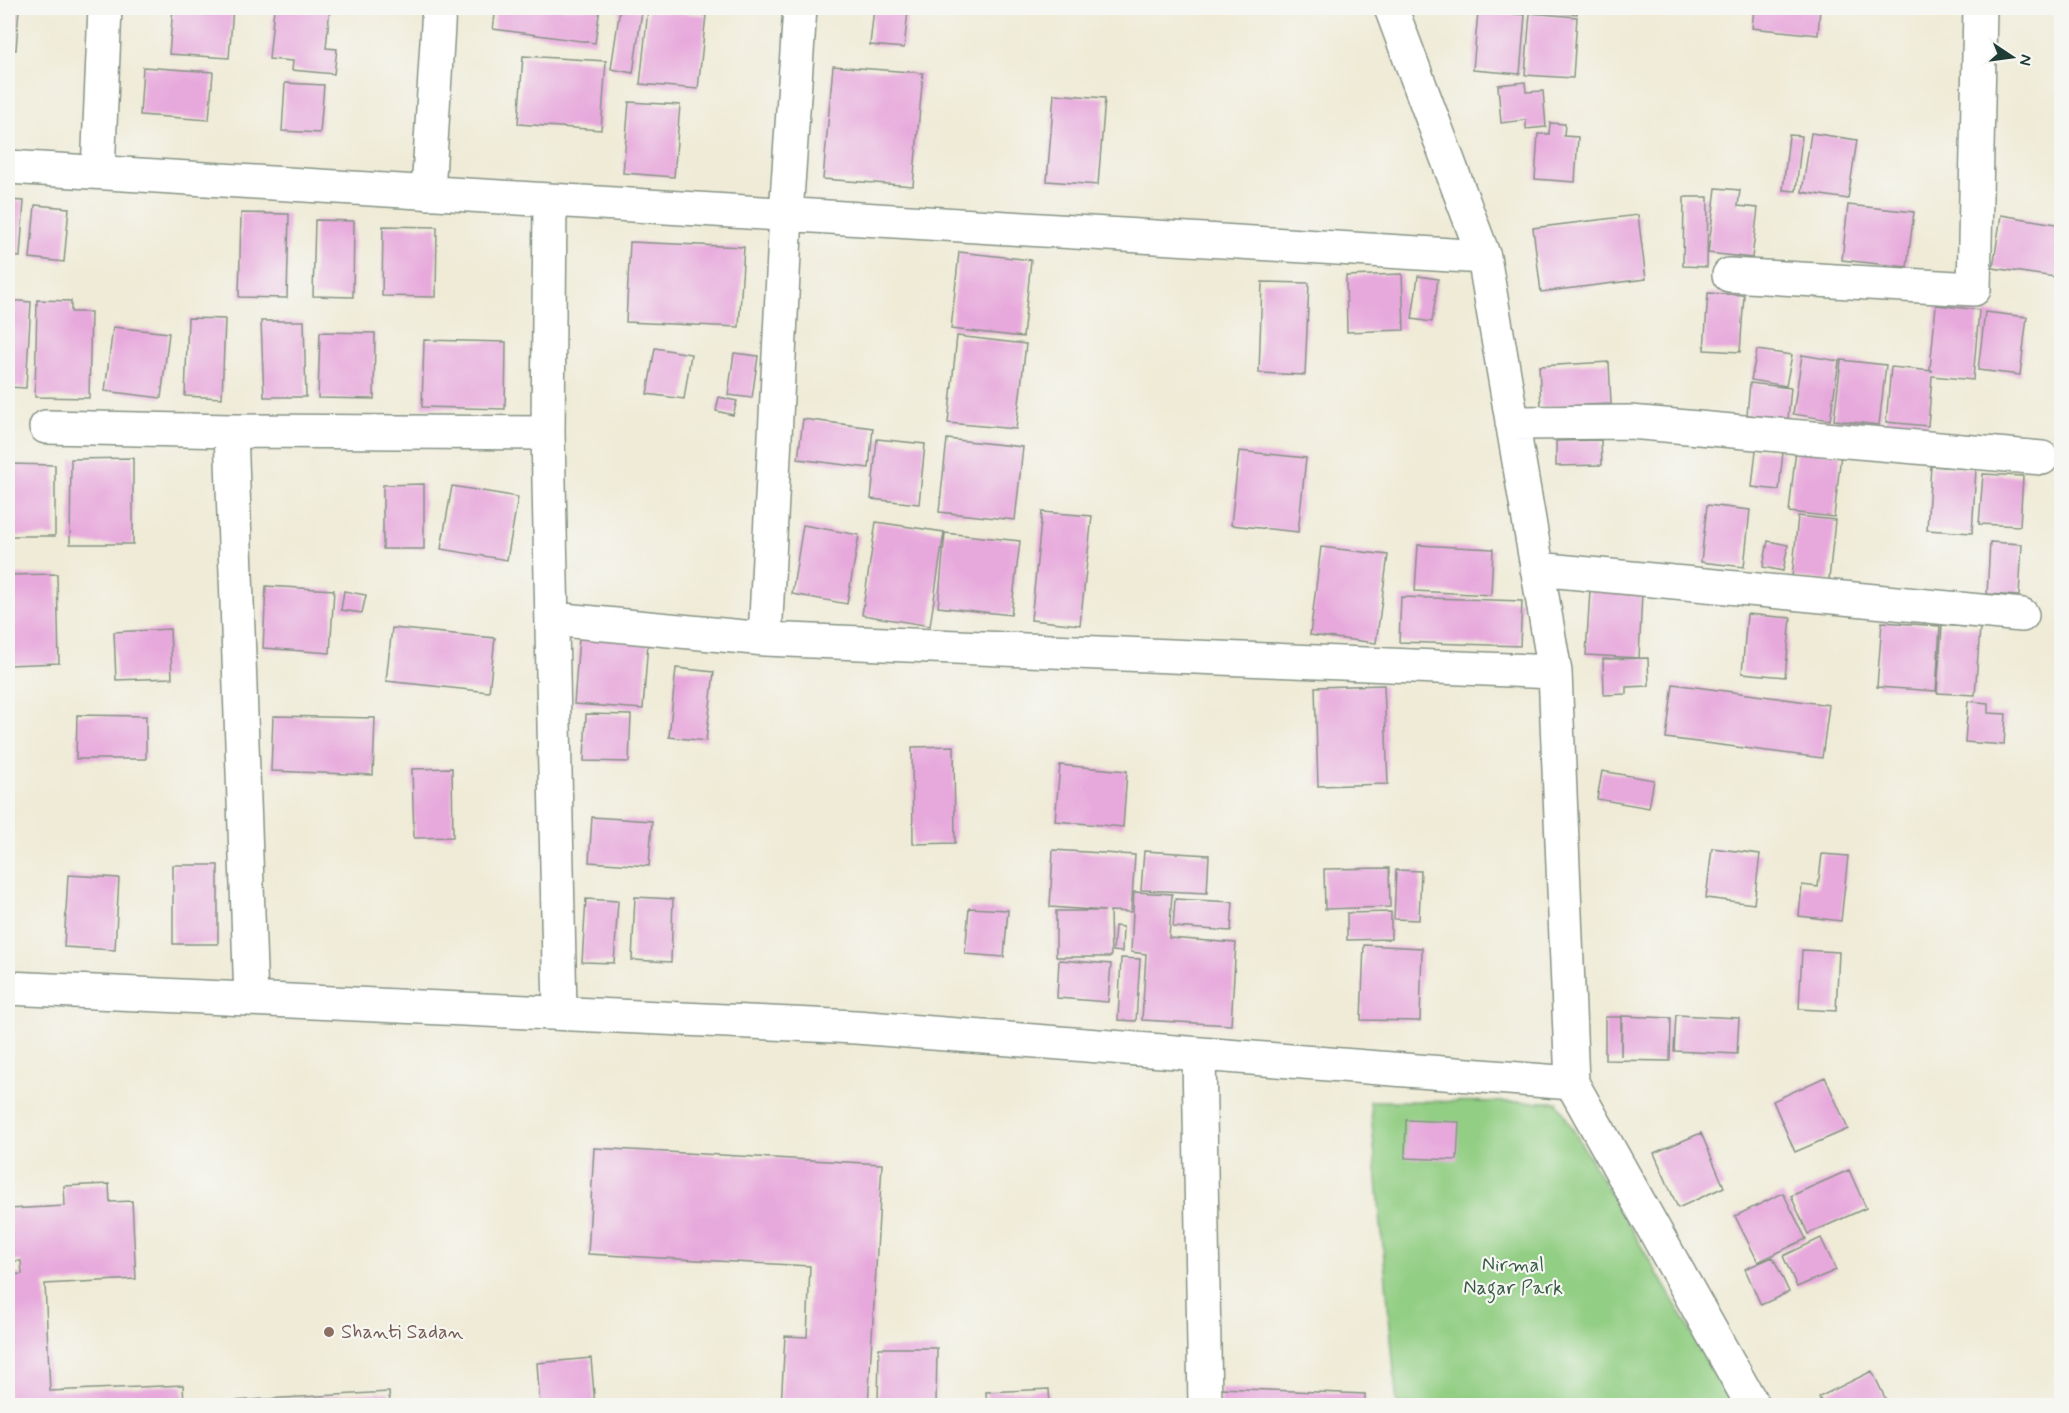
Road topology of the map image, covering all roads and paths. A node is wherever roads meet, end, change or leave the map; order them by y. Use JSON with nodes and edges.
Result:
{"nodes":[{"id":1,"x":105,"y":8,"type":"edge"},
{"id":2,"x":439,"y":8,"type":"edge"},
{"id":3,"x":800,"y":8,"type":"edge"},
{"id":4,"x":1391,"y":8,"type":"edge"},
{"id":5,"x":1980,"y":8,"type":"edge"},
{"id":6,"x":8,"y":167,"type":"edge"},
{"id":7,"x":98,"y":172,"type":"junction"},
{"id":8,"x":428,"y":193,"type":"junction"},
{"id":9,"x":550,"y":200,"type":"junction"},
{"id":10,"x":786,"y":214,"type":"junction"},
{"id":11,"x":1484,"y":257,"type":"junction"},
{"id":12,"x":1729,"y":274,"type":"dead end"},
{"id":13,"x":1512,"y":423,"type":"junction"},
{"id":14,"x":46,"y":427,"type":"dead end"},
{"id":15,"x":231,"y":431,"type":"junction"},
{"id":16,"x":548,"y":433,"type":"junction"},
{"id":17,"x":2042,"y":458,"type":"dead end"},
{"id":18,"x":1538,"y":569,"type":"junction"},
{"id":19,"x":2022,"y":615,"type":"dead end"},
{"id":20,"x":552,"y":619,"type":"junction"},
{"id":21,"x":765,"y":639,"type":"junction"},
{"id":22,"x":1555,"y":672,"type":"junction"},
{"id":23,"x":8,"y":988,"type":"edge"},
{"id":24,"x":251,"y":999,"type":"junction"},
{"id":25,"x":560,"y":1013,"type":"junction"},
{"id":26,"x":1199,"y":1054,"type":"junction"},
{"id":27,"x":1572,"y":1083,"type":"junction"},
{"id":28,"x":1205,"y":1406,"type":"edge"},
{"id":29,"x":1753,"y":1406,"type":"edge"}],
"edges":[{"from":1,"to":7,"type":"street"},
{"from":2,"to":8,"type":"street"},
{"from":3,"to":10,"type":"street"},
{"from":4,"to":11,"type":"street"},
{"from":5,"to":12,"type":"street"},
{"from":6,"to":7,"type":"street"},
{"from":7,"to":8,"type":"street"},
{"from":8,"to":9,"type":"street"},
{"from":9,"to":10,"type":"street"},
{"from":9,"to":16,"type":"street"},
{"from":10,"to":11,"type":"street"},
{"from":10,"to":21,"type":"street"},
{"from":11,"to":13,"type":"street"},
{"from":13,"to":17,"type":"street"},
{"from":13,"to":18,"type":"street"},
{"from":14,"to":15,"type":"street"},
{"from":15,"to":16,"type":"street"},
{"from":15,"to":24,"type":"street"},
{"from":16,"to":20,"type":"street"},
{"from":18,"to":19,"type":"street"},
{"from":18,"to":22,"type":"street"},
{"from":20,"to":21,"type":"street"},
{"from":20,"to":25,"type":"street"},
{"from":21,"to":22,"type":"street"},
{"from":22,"to":27,"type":"street"},
{"from":23,"to":24,"type":"street"},
{"from":24,"to":25,"type":"street"},
{"from":25,"to":26,"type":"street"},
{"from":26,"to":27,"type":"street"},
{"from":26,"to":28,"type":"street"},
{"from":27,"to":29,"type":"street"}]}
